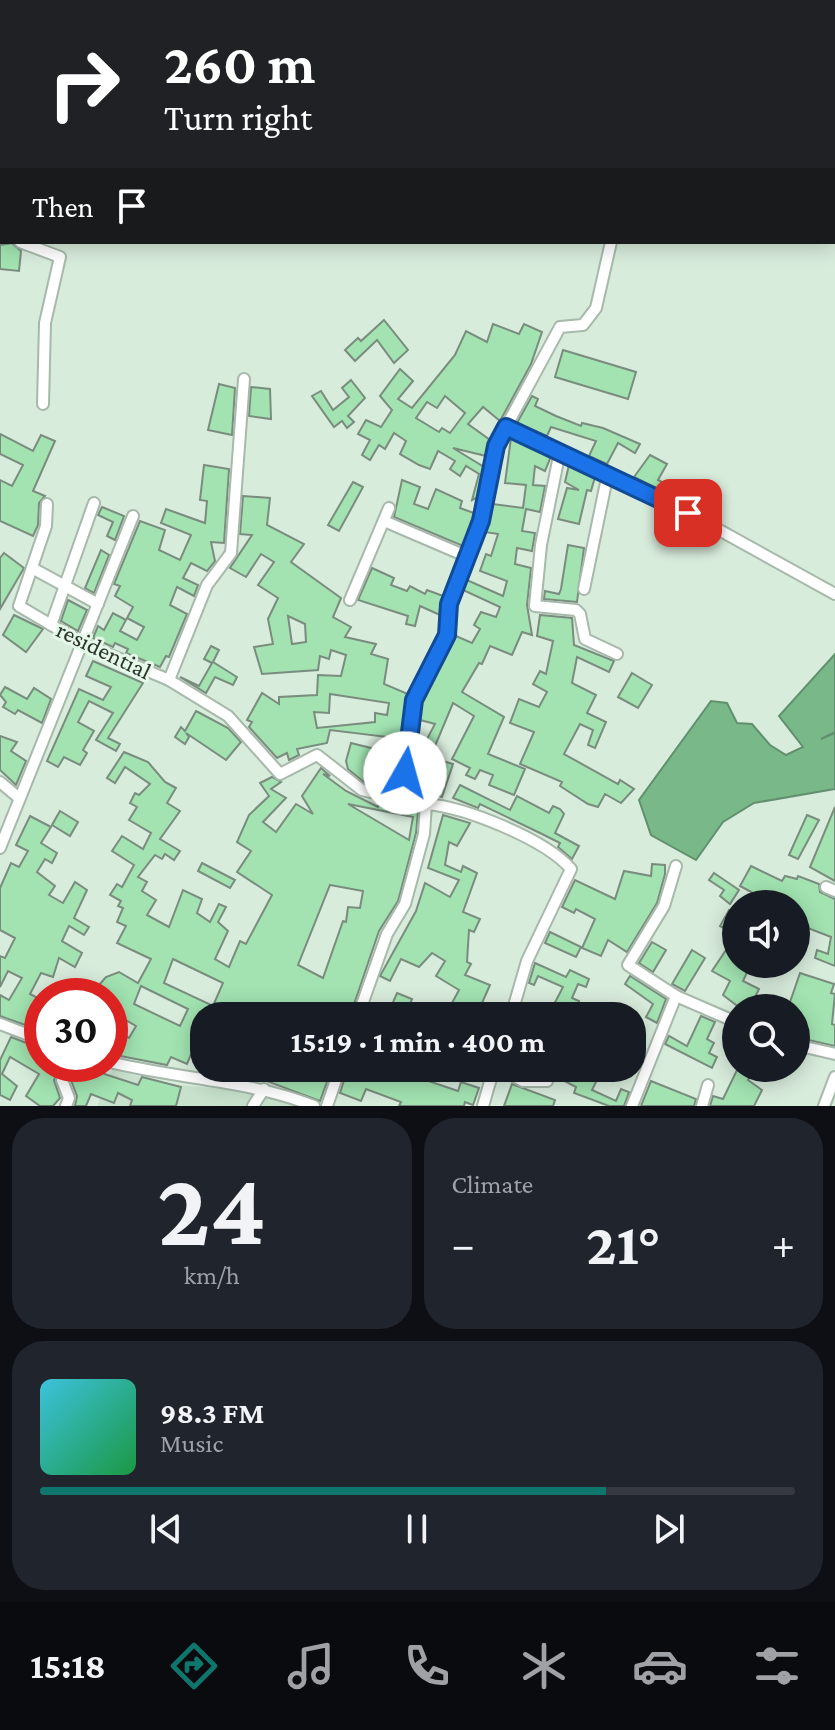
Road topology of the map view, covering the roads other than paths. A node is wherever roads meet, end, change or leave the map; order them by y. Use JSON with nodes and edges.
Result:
{"nodes":[{"id":1,"x":25,"y":244,"type":"edge"},
{"id":2,"x":611,"y":244,"type":"edge"},
{"id":3,"x":244,"y":379,"type":"dead end"},
{"id":4,"x":43,"y":404,"type":"dead end"},
{"id":5,"x":506,"y":427,"type":"junction"},
{"id":6,"x":560,"y":451,"type":"junction"},
{"id":7,"x":608,"y":473,"type":"junction"},
{"id":8,"x":94,"y":503,"type":"dead end"},
{"id":9,"x":47,"y":504,"type":"dead end"},
{"id":10,"x":389,"y":508,"type":"dead end"},
{"id":11,"x":133,"y":516,"type":"dead end"},
{"id":12,"x":384,"y":521,"type":"junction"},
{"id":13,"x":468,"y":557,"type":"junction"},
{"id":14,"x":32,"y":568,"type":"junction"},
{"id":15,"x":65,"y":586,"type":"junction"},
{"id":16,"x":584,"y":589,"type":"dead end"},
{"id":17,"x":835,"y":594,"type":"edge"},
{"id":18,"x":350,"y":600,"type":"dead end"},
{"id":19,"x":98,"y":604,"type":"junction"},
{"id":20,"x":51,"y":625,"type":"junction"},
{"id":21,"x":82,"y":643,"type":"junction"},
{"id":22,"x":617,"y":654,"type":"dead end"},
{"id":23,"x":169,"y":680,"type":"junction"},
{"id":24,"x":0,"y":782,"type":"edge"},
{"id":25,"x":19,"y":798,"type":"junction"},
{"id":26,"x":402,"y":799,"type":"junction"},
{"id":27,"x":426,"y":804,"type":"junction"},
{"id":28,"x":0,"y":848,"type":"edge"},
{"id":29,"x":676,"y":866,"type":"dead end"},
{"id":30,"x":676,"y":996,"type":"junction"},
{"id":31,"x":363,"y":1002,"type":"edge"},
{"id":32,"x":515,"y":1002,"type":"edge"},
{"id":33,"x":722,"y":1016,"type":"edge"},
{"id":34,"x":0,"y":1024,"type":"edge"},
{"id":35,"x":24,"y":1033,"type":"edge"},
{"id":36,"x":810,"y":1048,"type":"edge"},
{"id":37,"x":835,"y":1054,"type":"edge"},
{"id":38,"x":128,"y":1067,"type":"edge"},
{"id":39,"x":835,"y":1077,"type":"edge"},
{"id":40,"x":63,"y":1082,"type":"edge"},
{"id":41,"x":335,"y":1082,"type":"edge"},
{"id":42,"x":492,"y":1082,"type":"edge"},
{"id":43,"x":708,"y":1085,"type":"dead end"},
{"id":44,"x":264,"y":1089,"type":"junction"},
{"id":45,"x":66,"y":1106,"type":"edge"},
{"id":46,"x":253,"y":1106,"type":"edge"},
{"id":47,"x":314,"y":1106,"type":"edge"},
{"id":48,"x":327,"y":1106,"type":"edge"},
{"id":49,"x":483,"y":1106,"type":"edge"},
{"id":50,"x":632,"y":1106,"type":"edge"},
{"id":51,"x":702,"y":1106,"type":"edge"},
{"id":52,"x":824,"y":1106,"type":"edge"}],
"edges":[{"from":1,"to":4,"type":"street"},
{"from":2,"to":5,"type":"street"},
{"from":3,"to":23,"type":"street","name":"residential"},
{"from":5,"to":6,"type":"street"},
{"from":5,"to":13,"type":"street"},
{"from":6,"to":7,"type":"street"},
{"from":6,"to":22,"type":"street"},
{"from":7,"to":16,"type":"street"},
{"from":7,"to":17,"type":"street"},
{"from":8,"to":15,"type":"street"},
{"from":9,"to":14,"type":"street"},
{"from":10,"to":12,"type":"street"},
{"from":11,"to":19,"type":"street"},
{"from":12,"to":13,"type":"street"},
{"from":12,"to":18,"type":"street"},
{"from":13,"to":26,"type":"street"},
{"from":14,"to":15,"type":"street"},
{"from":14,"to":20,"type":"street","name":"residential"},
{"from":15,"to":19,"type":"street"},
{"from":15,"to":20,"type":"street"},
{"from":19,"to":21,"type":"street"},
{"from":20,"to":21,"type":"street","name":"residential"},
{"from":21,"to":23,"type":"street","name":"residential"},
{"from":21,"to":25,"type":"street"},
{"from":23,"to":26,"type":"street"},
{"from":24,"to":25,"type":"street"},
{"from":25,"to":28,"type":"street"},
{"from":26,"to":27,"type":"street"},
{"from":27,"to":31,"type":"street"},
{"from":27,"to":32,"type":"street"},
{"from":29,"to":30,"type":"street"},
{"from":30,"to":33,"type":"street"},
{"from":30,"to":50,"type":"street"},
{"from":34,"to":35,"type":"street"},
{"from":36,"to":37,"type":"street"},
{"from":38,"to":44,"type":"street"},
{"from":39,"to":52,"type":"street"},
{"from":40,"to":45,"type":"street"},
{"from":41,"to":48,"type":"street"},
{"from":42,"to":49,"type":"street"},
{"from":43,"to":51,"type":"street"},
{"from":44,"to":46,"type":"street"},
{"from":44,"to":47,"type":"street"}]}
